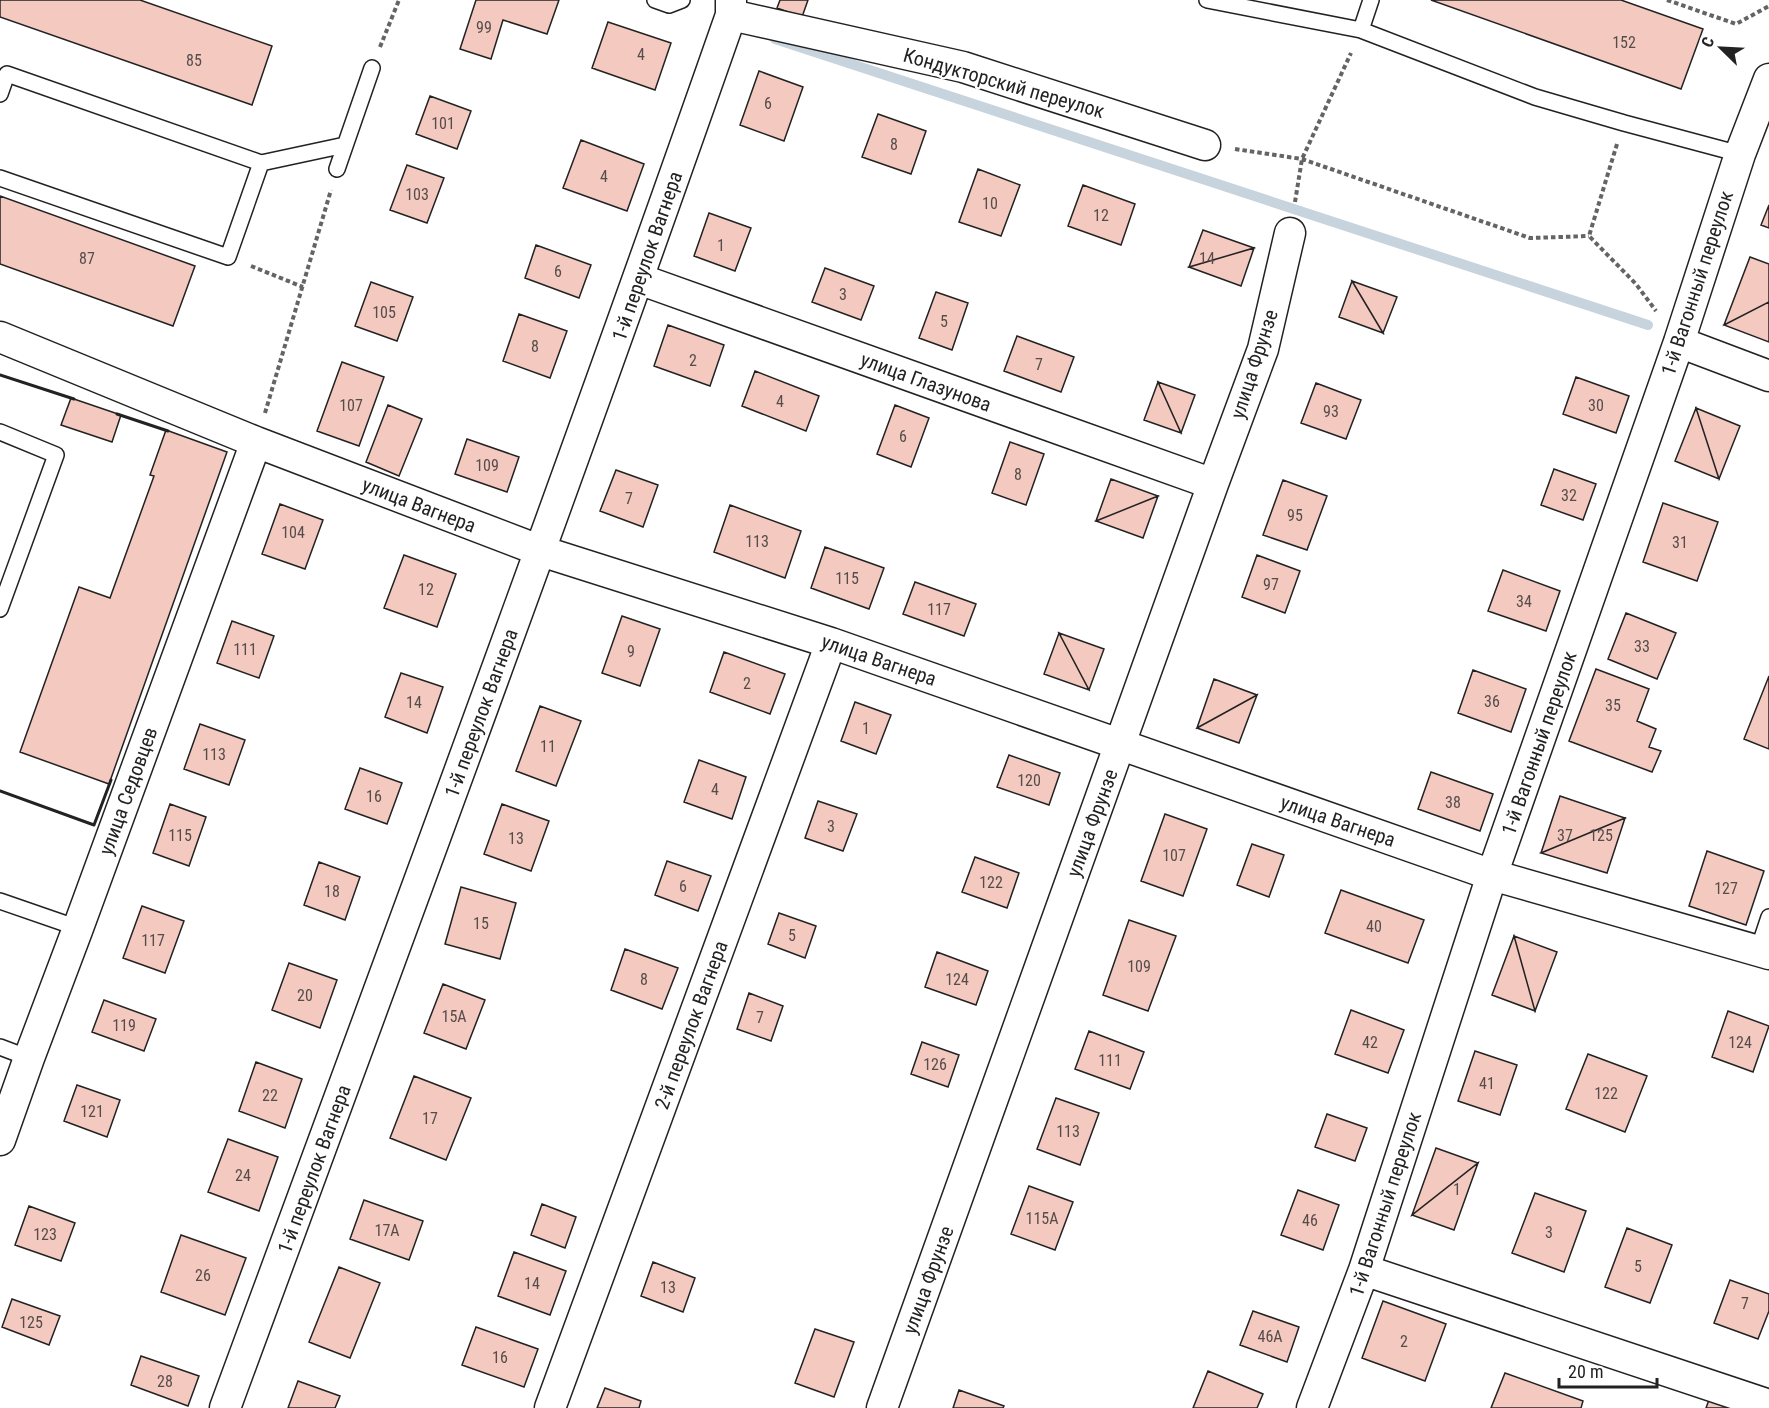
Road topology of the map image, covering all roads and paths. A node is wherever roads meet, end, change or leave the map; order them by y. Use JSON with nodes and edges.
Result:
{"nodes":[{"id":1,"x":399,"y":0,"type":"edge"},
{"id":2,"x":655,"y":0,"type":"edge"},
{"id":3,"x":682,"y":0,"type":"edge"},
{"id":4,"x":1207,"y":0,"type":"edge"},
{"id":5,"x":1371,"y":0,"type":"edge"},
{"id":6,"x":1667,"y":0,"type":"edge"},
{"id":7,"x":1769,"y":6,"type":"edge"},
{"id":8,"x":731,"y":7,"type":"edge"},
{"id":9,"x":1361,"y":30,"type":"junction"},
{"id":10,"x":372,"y":68,"type":"joint"},
{"id":11,"x":1769,"y":79,"type":"edge"},
{"id":12,"x":0,"y":94,"type":"edge"},
{"id":13,"x":1624,"y":123,"type":"junction"},
{"id":14,"x":345,"y":145,"type":"junction"},
{"id":15,"x":1205,"y":145,"type":"joint"},
{"id":16,"x":1740,"y":154,"type":"junction"},
{"id":17,"x":1302,"y":159,"type":"junction"},
{"id":18,"x":261,"y":163,"type":"junction"},
{"id":19,"x":337,"y":169,"type":"joint"},
{"id":20,"x":0,"y":178,"type":"edge"},
{"id":21,"x":1290,"y":233,"type":"joint"},
{"id":22,"x":1589,"y":236,"type":"junction"},
{"id":23,"x":228,"y":257,"type":"junction"},
{"id":24,"x":639,"y":279,"type":"junction"},
{"id":25,"x":303,"y":287,"type":"junction"},
{"id":26,"x":0,"y":337,"type":"edge"},
{"id":27,"x":1679,"y":342,"type":"junction"},
{"id":28,"x":1769,"y":376,"type":"edge"},
{"id":29,"x":0,"y":432,"type":"edge"},
{"id":30,"x":256,"y":442,"type":"junction"},
{"id":31,"x":1213,"y":484,"type":"junction"},
{"id":32,"x":541,"y":551,"type":"junction"},
{"id":33,"x":0,"y":609,"type":"edge"},
{"id":34,"x":831,"y":643,"type":"junction"},
{"id":35,"x":1120,"y":744,"type":"junction"},
{"id":36,"x":1492,"y":875,"type":"junction"},
{"id":37,"x":0,"y":901,"type":"edge"},
{"id":38,"x":1769,"y":917,"type":"edge"},
{"id":39,"x":78,"y":928,"type":"junction"},
{"id":40,"x":1763,"y":952,"type":"edge"},
{"id":41,"x":0,"y":1047,"type":"edge"},
{"id":42,"x":29,"y":1058,"type":"junction"},
{"id":43,"x":0,"y":1140,"type":"edge"},
{"id":44,"x":1364,"y":1270,"type":"junction"},
{"id":45,"x":1769,"y":1405,"type":"edge"},
{"id":46,"x":225,"y":1408,"type":"edge"},
{"id":47,"x":550,"y":1408,"type":"edge"},
{"id":48,"x":882,"y":1408,"type":"edge"},
{"id":49,"x":1312,"y":1408,"type":"edge"}],
"edges":[{"from":1,"to":10,"type":"path"},
{"from":2,"to":3,"type":"lane"},
{"from":4,"to":9,"type":"lane"},
{"from":5,"to":9,"type":"lane"},
{"from":6,"to":7,"type":"path"},
{"from":8,"to":15,"type":"street","name":"Кондукторский переулок"},
{"from":8,"to":24,"type":"street","name":"1-й переулок Вагнера"},
{"from":9,"to":13,"type":"lane"},
{"from":9,"to":17,"type":"path"},
{"from":10,"to":14,"type":"lane"},
{"from":11,"to":16,"type":"street","name":"1-й Вагонный переулок"},
{"from":12,"to":18,"type":"lane"},
{"from":13,"to":16,"type":"lane"},
{"from":13,"to":22,"type":"path"},
{"from":14,"to":18,"type":"lane"},
{"from":14,"to":19,"type":"lane"},
{"from":15,"to":17,"type":"path"},
{"from":16,"to":27,"type":"street","name":"1-й Вагонный переулок"},
{"from":17,"to":21,"type":"path"},
{"from":17,"to":22,"type":"path"},
{"from":18,"to":23,"type":"lane"},
{"from":19,"to":25,"type":"path"},
{"from":20,"to":23,"type":"lane"},
{"from":21,"to":31,"type":"street","name":"улица Фрунзе"},
{"from":22,"to":27,"type":"path"},
{"from":23,"to":25,"type":"path"},
{"from":24,"to":31,"type":"street","name":"улица Глазунова"},
{"from":24,"to":32,"type":"street","name":"1-й переулок Вагнера"},
{"from":25,"to":30,"type":"path"},
{"from":26,"to":30,"type":"street","name":"улица Вагнера"},
{"from":27,"to":28,"type":"street"},
{"from":27,"to":36,"type":"street","name":"1-й Вагонный переулок"},
{"from":29,"to":33,"type":"lane"},
{"from":30,"to":32,"type":"street","name":"улица Вагнера"},
{"from":30,"to":39,"type":"street","name":"улица Седовцев"},
{"from":31,"to":35,"type":"street","name":"улица Фрунзе"},
{"from":32,"to":34,"type":"street","name":"улица Вагнера"},
{"from":32,"to":46,"type":"street","name":"1-й переулок Вагнера"},
{"from":34,"to":35,"type":"street","name":"улица Вагнера"},
{"from":34,"to":47,"type":"street","name":"2-й переулок Вагнера"},
{"from":35,"to":36,"type":"street","name":"улица Вагнера"},
{"from":35,"to":48,"type":"street","name":"улица Фрунзе"},
{"from":36,"to":40,"type":"street","name":"улица Вагнера"},
{"from":36,"to":44,"type":"street","name":"1-й Вагонный переулок"},
{"from":37,"to":39,"type":"lane"},
{"from":38,"to":40,"type":"lane"},
{"from":39,"to":42,"type":"street","name":"улица Седовцев"},
{"from":41,"to":42,"type":"lane"},
{"from":42,"to":43,"type":"street","name":"улица Седовцев"},
{"from":44,"to":45,"type":"street"},
{"from":44,"to":49,"type":"street","name":"1-й Вагонный переулок"}]}
